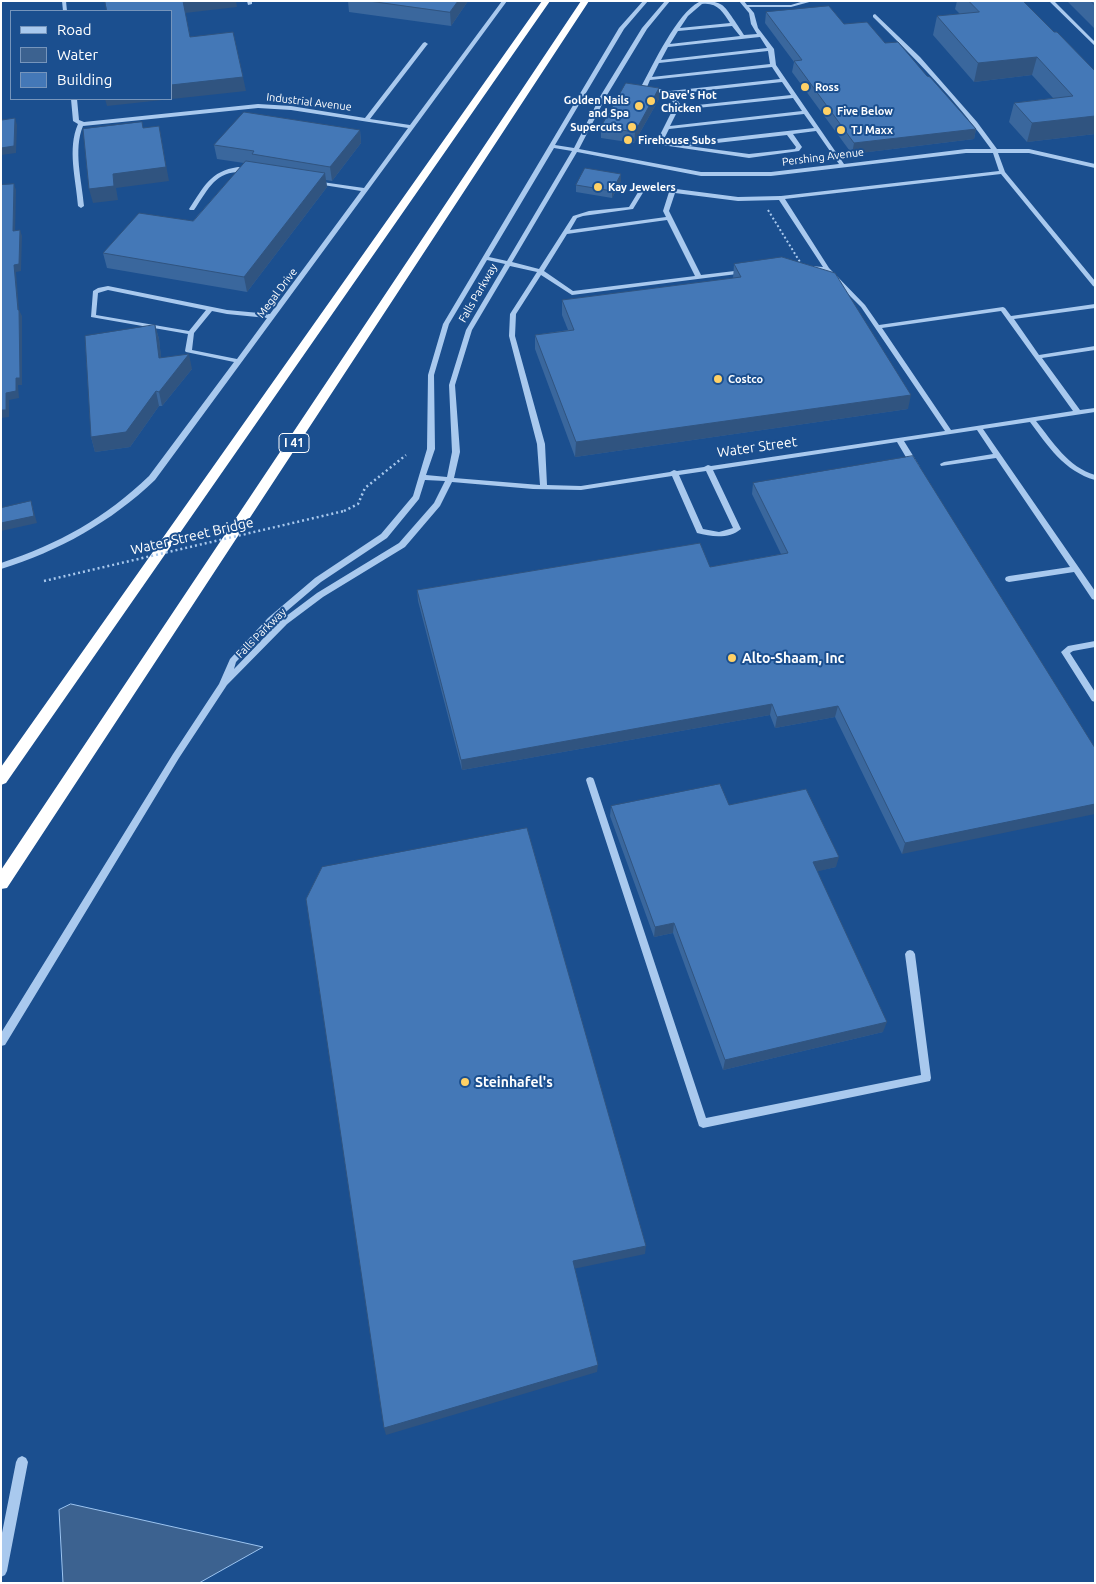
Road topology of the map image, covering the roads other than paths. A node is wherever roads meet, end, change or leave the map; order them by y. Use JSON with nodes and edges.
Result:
{"nodes":[{"id":1,"x":505,"y":1,"type":"edge"},
{"id":2,"x":546,"y":1,"type":"edge"},
{"id":3,"x":585,"y":1,"type":"edge"},
{"id":4,"x":646,"y":1,"type":"edge"},
{"id":5,"x":668,"y":1,"type":"edge"},
{"id":6,"x":742,"y":1,"type":"edge"},
{"id":7,"x":811,"y":1,"type":"edge"},
{"id":8,"x":1051,"y":1,"type":"edge"},
{"id":9,"x":747,"y":6,"type":"junction"},
{"id":10,"x":876,"y":16,"type":"dead end"},
{"id":11,"x":733,"y":24,"type":"junction"},
{"id":12,"x":676,"y":30,"type":"junction"},
{"id":13,"x":760,"y":35,"type":"junction"},
{"id":14,"x":743,"y":37,"type":"junction"},
{"id":15,"x":425,"y":44,"type":"dead end"},
{"id":16,"x":1095,"y":45,"type":"edge"},
{"id":17,"x":666,"y":46,"type":"junction"},
{"id":18,"x":771,"y":49,"type":"junction"},
{"id":19,"x":658,"y":62,"type":"junction"},
{"id":20,"x":773,"y":65,"type":"junction"},
{"id":21,"x":648,"y":79,"type":"junction"},
{"id":22,"x":783,"y":80,"type":"junction"},
{"id":23,"x":670,"y":93,"type":"junction"},
{"id":24,"x":794,"y":96,"type":"junction"},
{"id":25,"x":74,"y":100,"type":"edge"},
{"id":26,"x":676,"y":109,"type":"junction"},
{"id":27,"x":805,"y":112,"type":"junction"},
{"id":28,"x":366,"y":120,"type":"junction"},
{"id":29,"x":81,"y":124,"type":"junction"},
{"id":30,"x":412,"y":127,"type":"junction"},
{"id":31,"x":667,"y":128,"type":"junction"},
{"id":32,"x":817,"y":130,"type":"junction"},
{"id":33,"x":789,"y":133,"type":"junction"},
{"id":34,"x":553,"y":146,"type":"junction"},
{"id":35,"x":677,"y":146,"type":"junction"},
{"id":36,"x":576,"y":150,"type":"junction"},
{"id":37,"x":995,"y":151,"type":"junction"},
{"id":38,"x":842,"y":165,"type":"junction"},
{"id":39,"x":1095,"y":166,"type":"edge"},
{"id":40,"x":256,"y":171,"type":"edge"},
{"id":41,"x":1002,"y":172,"type":"junction"},
{"id":42,"x":311,"y":180,"type":"edge"},
{"id":43,"x":366,"y":190,"type":"junction"},
{"id":44,"x":673,"y":190,"type":"junction"},
{"id":45,"x":781,"y":198,"type":"junction"},
{"id":46,"x":81,"y":206,"type":"dead end"},
{"id":47,"x":192,"y":209,"type":"dead end"},
{"id":48,"x":668,"y":218,"type":"junction"},
{"id":49,"x":566,"y":232,"type":"junction"},
{"id":50,"x":487,"y":258,"type":"junction"},
{"id":51,"x":508,"y":263,"type":"junction"},
{"id":52,"x":803,"y":267,"type":"edge"},
{"id":53,"x":827,"y":269,"type":"junction"},
{"id":54,"x":540,"y":271,"type":"junction"},
{"id":55,"x":747,"y":271,"type":"edge"},
{"id":56,"x":699,"y":277,"type":"junction"},
{"id":57,"x":1095,"y":285,"type":"edge"},
{"id":58,"x":1095,"y":306,"type":"edge"},
{"id":59,"x":210,"y":309,"type":"junction"},
{"id":60,"x":272,"y":316,"type":"junction"},
{"id":61,"x":1009,"y":318,"type":"junction"},
{"id":62,"x":878,"y":327,"type":"junction"},
{"id":63,"x":190,"y":333,"type":"junction"},
{"id":64,"x":1095,"y":348,"type":"edge"},
{"id":65,"x":1038,"y":357,"type":"junction"},
{"id":66,"x":239,"y":361,"type":"junction"},
{"id":67,"x":1095,"y":410,"type":"edge"},
{"id":68,"x":1078,"y":413,"type":"junction"},
{"id":69,"x":1032,"y":420,"type":"junction"},
{"id":70,"x":978,"y":427,"type":"junction"},
{"id":71,"x":949,"y":432,"type":"junction"},
{"id":72,"x":899,"y":439,"type":"junction"},
{"id":73,"x":997,"y":456,"type":"junction"},
{"id":74,"x":944,"y":464,"type":"dead end"},
{"id":75,"x":708,"y":467,"type":"junction"},
{"id":76,"x":674,"y":472,"type":"junction"},
{"id":77,"x":422,"y":477,"type":"junction"},
{"id":78,"x":922,"y":477,"type":"edge"},
{"id":79,"x":1095,"y":478,"type":"edge"},
{"id":80,"x":450,"y":479,"type":"junction"},
{"id":81,"x":544,"y":487,"type":"junction"},
{"id":82,"x":1,"y":566,"type":"edge"},
{"id":83,"x":1075,"y":569,"type":"junction"},
{"id":84,"x":1008,"y":579,"type":"dead end"},
{"id":85,"x":1095,"y":597,"type":"edge"},
{"id":86,"x":1095,"y":644,"type":"edge"},
{"id":87,"x":223,"y":685,"type":"junction"},
{"id":88,"x":1095,"y":699,"type":"edge"},
{"id":89,"x":1,"y":779,"type":"edge"},
{"id":90,"x":590,"y":780,"type":"dead end"},
{"id":91,"x":1,"y":883,"type":"edge"},
{"id":92,"x":910,"y":954,"type":"dead end"},
{"id":93,"x":1,"y":1042,"type":"edge"},
{"id":94,"x":22,"y":1462,"type":"dead end"},
{"id":95,"x":1,"y":1571,"type":"edge"}],
"edges":[{"from":1,"to":30,"type":"street","name":"Megal Drive"},
{"from":2,"to":89,"type":"highway"},
{"from":3,"to":91,"type":"highway","number":"I 41"},
{"from":4,"to":34,"type":"street","name":"Falls Parkway"},
{"from":5,"to":36,"type":"street","name":"Falls Parkway"},
{"from":6,"to":9,"type":"street"},
{"from":7,"to":9,"type":"street"},
{"from":8,"to":16,"type":"street"},
{"from":9,"to":13,"type":"street"},
{"from":10,"to":37,"type":"street"},
{"from":11,"to":12,"type":"street"},
{"from":11,"to":12,"type":"street"},
{"from":11,"to":14,"type":"street"},
{"from":12,"to":17,"type":"street"},
{"from":13,"to":14,"type":"street"},
{"from":13,"to":18,"type":"street"},
{"from":14,"to":17,"type":"street"},
{"from":15,"to":28,"type":"street"},
{"from":17,"to":19,"type":"street"},
{"from":18,"to":19,"type":"street"},
{"from":18,"to":20,"type":"street"},
{"from":19,"to":21,"type":"street"},
{"from":20,"to":21,"type":"street"},
{"from":20,"to":22,"type":"street"},
{"from":21,"to":23,"type":"street"},
{"from":22,"to":23,"type":"street"},
{"from":22,"to":24,"type":"street"},
{"from":23,"to":26,"type":"street"},
{"from":24,"to":26,"type":"lane"},
{"from":24,"to":27,"type":"street"},
{"from":25,"to":29,"type":"street"},
{"from":26,"to":31,"type":"street"},
{"from":27,"to":31,"type":"street"},
{"from":27,"to":32,"type":"street"},
{"from":28,"to":29,"type":"street","name":"Industrial Avenue"},
{"from":28,"to":30,"type":"street","name":"Industrial Avenue"},
{"from":29,"to":46,"type":"lane"},
{"from":30,"to":43,"type":"street","name":"Megal Drive"},
{"from":31,"to":35,"type":"street"},
{"from":32,"to":33,"type":"street"},
{"from":32,"to":38,"type":"street"},
{"from":33,"to":35,"type":"street"},
{"from":33,"to":35,"type":"street"},
{"from":34,"to":36,"type":"street","name":"Pershing Avenue"},
{"from":34,"to":50,"type":"street","name":"Falls Parkway"},
{"from":36,"to":38,"type":"street","name":"Pershing Avenue"},
{"from":36,"to":51,"type":"street","name":"Falls Parkway"},
{"from":37,"to":38,"type":"street","name":"Pershing Avenue"},
{"from":37,"to":39,"type":"street","name":"Pershing Avenue"},
{"from":37,"to":41,"type":"street"},
{"from":40,"to":47,"type":"street"},
{"from":41,"to":45,"type":"street"},
{"from":41,"to":57,"type":"street"},
{"from":42,"to":43,"type":"street"},
{"from":43,"to":60,"type":"street","name":"Megal Drive"},
{"from":44,"to":45,"type":"street"},
{"from":44,"to":48,"type":"lane"},
{"from":44,"to":49,"type":"street"},
{"from":45,"to":53,"type":"lane"},
{"from":48,"to":49,"type":"street"},
{"from":48,"to":56,"type":"lane"},
{"from":49,"to":54,"type":"street"},
{"from":50,"to":51,"type":"street"},
{"from":50,"to":77,"type":"street","name":"Falls Parkway"},
{"from":51,"to":54,"type":"street"},
{"from":51,"to":80,"type":"street","name":"Falls Parkway"},
{"from":52,"to":53,"type":"street"},
{"from":53,"to":62,"type":"lane"},
{"from":54,"to":56,"type":"street"},
{"from":54,"to":81,"type":"street"},
{"from":55,"to":56,"type":"street"},
{"from":58,"to":61,"type":"street"},
{"from":59,"to":60,"type":"street"},
{"from":59,"to":63,"type":"street"},
{"from":59,"to":63,"type":"street"},
{"from":60,"to":66,"type":"street","name":"Megal Drive"},
{"from":61,"to":62,"type":"street"},
{"from":61,"to":65,"type":"street"},
{"from":62,"to":71,"type":"lane"},
{"from":63,"to":66,"type":"street"},
{"from":64,"to":65,"type":"street"},
{"from":65,"to":68,"type":"street"},
{"from":66,"to":82,"type":"street","name":"Megal Drive"},
{"from":67,"to":68,"type":"street","name":"Water Street"},
{"from":68,"to":69,"type":"street","name":"Water Street"},
{"from":69,"to":70,"type":"street","name":"Water Street"},
{"from":69,"to":79,"type":"street"},
{"from":70,"to":71,"type":"street","name":"Water Street"},
{"from":70,"to":73,"type":"street"},
{"from":71,"to":72,"type":"street","name":"Water Street"},
{"from":72,"to":75,"type":"street","name":"Water Street"},
{"from":72,"to":78,"type":"street"},
{"from":73,"to":74,"type":"street"},
{"from":73,"to":83,"type":"street"},
{"from":75,"to":76,"type":"street","name":"Water Street"},
{"from":75,"to":76,"type":"street"},
{"from":76,"to":81,"type":"street","name":"Water Street"},
{"from":77,"to":80,"type":"street","name":"Water Street"},
{"from":77,"to":87,"type":"street","name":"Falls Parkway"},
{"from":80,"to":81,"type":"street","name":"Water Street"},
{"from":80,"to":87,"type":"street","name":"Falls Parkway"},
{"from":83,"to":84,"type":"street"},
{"from":83,"to":85,"type":"street"},
{"from":86,"to":88,"type":"street"},
{"from":87,"to":93,"type":"street","name":"Falls Parkway"},
{"from":90,"to":92,"type":"street"},
{"from":94,"to":95,"type":"street"}]}
